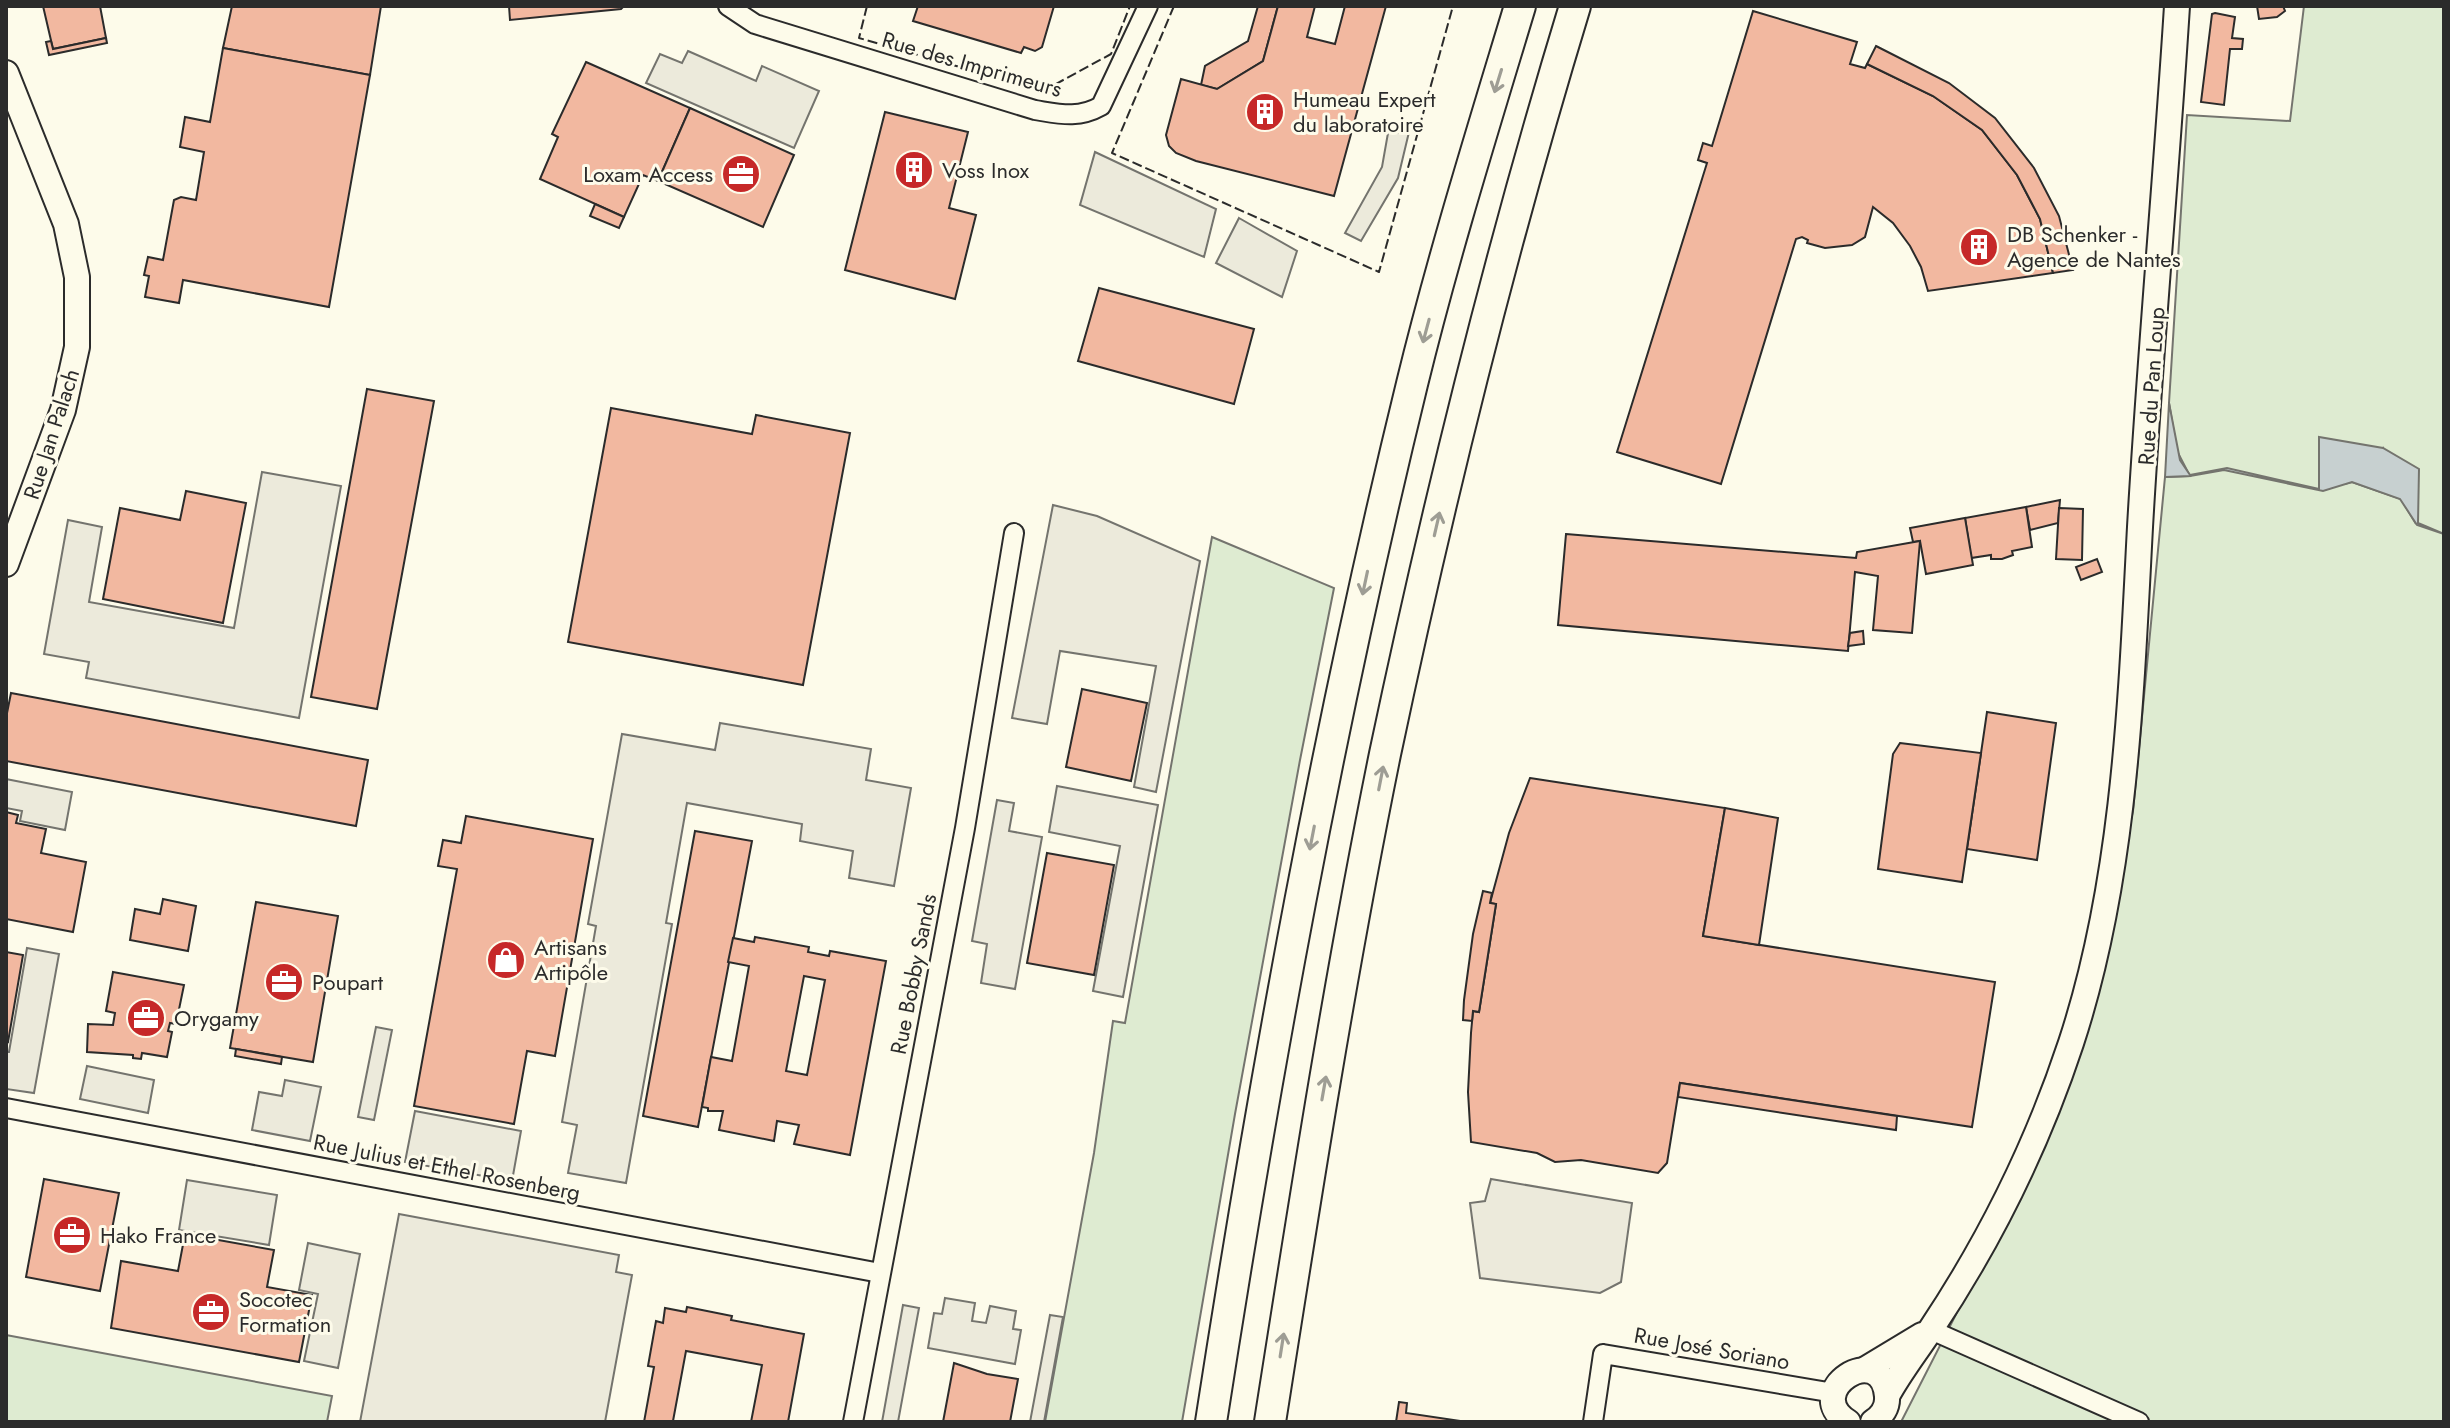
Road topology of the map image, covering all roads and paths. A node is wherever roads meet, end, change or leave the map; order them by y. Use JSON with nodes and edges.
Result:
{"nodes":[{"id":1,"x":728,"y":6,"type":"edge"},
{"id":2,"x":1148,"y":6,"type":"edge"},
{"id":3,"x":1520,"y":6,"type":"edge"},
{"id":4,"x":1575,"y":6,"type":"edge"},
{"id":5,"x":2177,"y":6,"type":"edge"},
{"id":6,"x":6,"y":73,"type":"edge"},
{"id":7,"x":1014,"y":533,"type":"dead end"},
{"id":8,"x":6,"y":564,"type":"edge"},
{"id":9,"x":6,"y":1108,"type":"edge"},
{"id":10,"x":880,"y":1273,"type":"junction"},
{"id":11,"x":1931,"y":1330,"type":"junction"},
{"id":12,"x":1864,"y":1370,"type":"junction"},
{"id":13,"x":1834,"y":1393,"type":"junction"},
{"id":14,"x":1887,"y":1396,"type":"junction"},
{"id":15,"x":1845,"y":1421,"type":"edge"},
{"id":16,"x":1874,"y":1421,"type":"edge"},
{"id":17,"x":853,"y":1422,"type":"edge"},
{"id":18,"x":1211,"y":1422,"type":"edge"},
{"id":19,"x":1270,"y":1422,"type":"edge"},
{"id":20,"x":1593,"y":1422,"type":"edge"},
{"id":21,"x":2139,"y":1422,"type":"edge"}],
"edges":[{"from":1,"to":2,"type":"street","name":"Rue des Imprimeurs"},
{"from":3,"to":18,"type":"highway","one_way":true},
{"from":19,"to":4,"type":"highway","one_way":true},
{"from":5,"to":11,"type":"street","name":"Rue du Pan Loup"},
{"from":6,"to":8,"type":"street","name":"Rue Jan Palach"},
{"from":7,"to":10,"type":"street","name":"Rue Bobby Sands"},
{"from":9,"to":10,"type":"street","name":"Rue Julius et Ethel Rosenberg"},
{"from":10,"to":17,"type":"street","name":"Rue Bobby Sands"},
{"from":11,"to":12,"type":"street"},
{"from":11,"to":14,"type":"street","name":"Rue du Pan Loup"},
{"from":11,"to":21,"type":"street"},
{"from":12,"to":13,"type":"street"},
{"from":12,"to":14,"type":"street"},
{"from":13,"to":15,"type":"street"},
{"from":13,"to":20,"type":"street","name":"Rue José Soriano"},
{"from":14,"to":16,"type":"street","name":"Rue du Pan Loup"}]}
